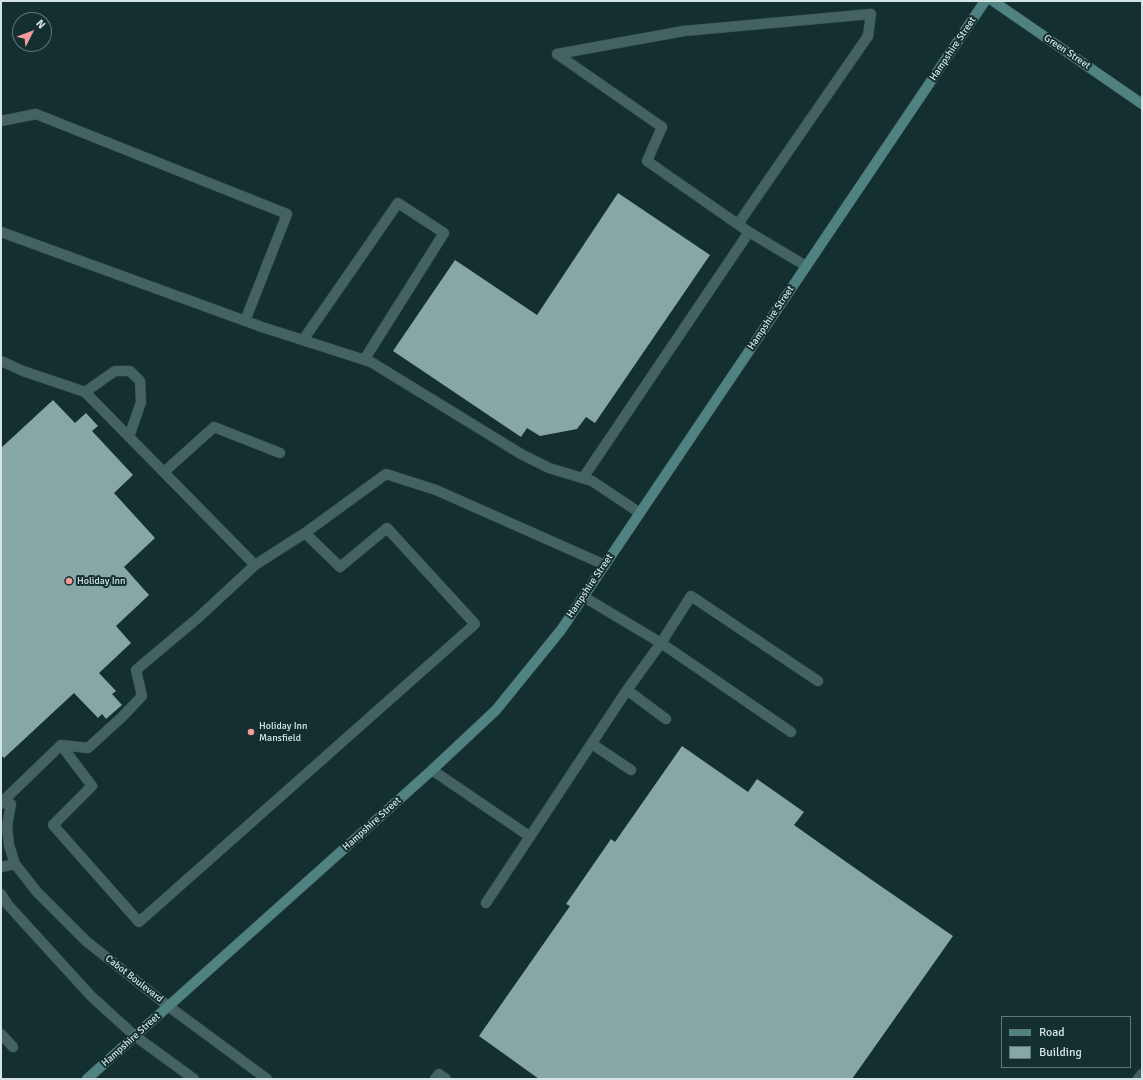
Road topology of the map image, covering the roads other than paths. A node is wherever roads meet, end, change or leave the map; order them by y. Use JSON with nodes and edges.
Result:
{"nodes":[{"id":1,"x":985,"y":1,"type":"edge"},
{"id":2,"x":993,"y":1,"type":"edge"},
{"id":3,"x":1142,"y":104,"type":"edge"},
{"id":4,"x":1,"y":121,"type":"edge"},
{"id":5,"x":738,"y":224,"type":"junction"},
{"id":6,"x":1,"y":232,"type":"edge"},
{"id":7,"x":749,"y":232,"type":"junction"},
{"id":8,"x":806,"y":266,"type":"junction"},
{"id":9,"x":245,"y":321,"type":"junction"},
{"id":10,"x":303,"y":340,"type":"junction"},
{"id":11,"x":364,"y":360,"type":"junction"},
{"id":12,"x":1,"y":361,"type":"edge"},
{"id":13,"x":85,"y":392,"type":"junction"},
{"id":14,"x":129,"y":437,"type":"junction"},
{"id":15,"x":280,"y":453,"type":"dead end"},
{"id":16,"x":164,"y":472,"type":"junction"},
{"id":17,"x":583,"y":478,"type":"junction"},
{"id":18,"x":640,"y":513,"type":"junction"},
{"id":19,"x":305,"y":533,"type":"junction"},
{"id":20,"x":255,"y":565,"type":"junction"},
{"id":21,"x":605,"y":565,"type":"junction"},
{"id":22,"x":584,"y":597,"type":"junction"},
{"id":23,"x":661,"y":643,"type":"junction"},
{"id":24,"x":818,"y":681,"type":"dead end"},
{"id":25,"x":627,"y":690,"type":"junction"},
{"id":26,"x":666,"y":718,"type":"dead end"},
{"id":27,"x":791,"y":732,"type":"dead end"},
{"id":28,"x":592,"y":744,"type":"junction"},
{"id":29,"x":61,"y":745,"type":"junction"},
{"id":30,"x":432,"y":770,"type":"junction"},
{"id":31,"x":631,"y":770,"type":"dead end"},
{"id":32,"x":1,"y":803,"type":"edge"},
{"id":33,"x":530,"y":836,"type":"junction"},
{"id":34,"x":15,"y":864,"type":"junction"},
{"id":35,"x":1,"y":867,"type":"edge"},
{"id":36,"x":1,"y":894,"type":"edge"},
{"id":37,"x":486,"y":903,"type":"dead end"},
{"id":38,"x":168,"y":1006,"type":"junction"},
{"id":39,"x":1,"y":1034,"type":"edge"},
{"id":40,"x":135,"y":1036,"type":"junction"},
{"id":41,"x":13,"y":1047,"type":"dead end"},
{"id":42,"x":1142,"y":1074,"type":"edge"},
{"id":43,"x":87,"y":1079,"type":"edge"},
{"id":44,"x":194,"y":1079,"type":"edge"},
{"id":45,"x":267,"y":1079,"type":"edge"},
{"id":46,"x":435,"y":1079,"type":"edge"},
{"id":47,"x":446,"y":1079,"type":"edge"},
{"id":48,"x":1138,"y":1079,"type":"edge"}],
"edges":[{"from":1,"to":8,"type":"street","name":"Hampshire Street"},
{"from":2,"to":3,"type":"street","name":"Green Street"},
{"from":4,"to":9,"type":"street"},
{"from":5,"to":5,"type":"street"},
{"from":5,"to":7,"type":"street"},
{"from":6,"to":9,"type":"street"},
{"from":7,"to":8,"type":"street"},
{"from":7,"to":17,"type":"street"},
{"from":8,"to":18,"type":"street","name":"Hampshire Street"},
{"from":9,"to":10,"type":"street"},
{"from":10,"to":11,"type":"street"},
{"from":10,"to":11,"type":"street"},
{"from":11,"to":17,"type":"street"},
{"from":12,"to":13,"type":"street"},
{"from":13,"to":14,"type":"street"},
{"from":13,"to":14,"type":"street"},
{"from":14,"to":16,"type":"street"},
{"from":15,"to":16,"type":"street"},
{"from":16,"to":20,"type":"street"},
{"from":17,"to":18,"type":"street"},
{"from":18,"to":21,"type":"street","name":"Hampshire Street"},
{"from":19,"to":20,"type":"street"},
{"from":19,"to":21,"type":"street"},
{"from":19,"to":29,"type":"street"},
{"from":20,"to":29,"type":"street"},
{"from":21,"to":22,"type":"street","name":"Hampshire Street"},
{"from":22,"to":23,"type":"street"},
{"from":22,"to":30,"type":"street","name":"Hampshire Street"},
{"from":23,"to":24,"type":"street"},
{"from":23,"to":25,"type":"street"},
{"from":23,"to":27,"type":"street"},
{"from":25,"to":26,"type":"street"},
{"from":25,"to":28,"type":"street"},
{"from":28,"to":31,"type":"street"},
{"from":28,"to":33,"type":"street"},
{"from":29,"to":32,"type":"street"},
{"from":30,"to":33,"type":"street"},
{"from":30,"to":38,"type":"street","name":"Hampshire Street"},
{"from":32,"to":34,"type":"street","name":"Cabot Boulevard"},
{"from":33,"to":37,"type":"street"},
{"from":34,"to":35,"type":"street"},
{"from":34,"to":38,"type":"street","name":"Cabot Boulevard"},
{"from":36,"to":40,"type":"street"},
{"from":38,"to":40,"type":"street","name":"Hampshire Street"},
{"from":38,"to":45,"type":"street","name":"Cabot Boulevard"},
{"from":39,"to":41,"type":"street"},
{"from":40,"to":43,"type":"street","name":"Hampshire Street"},
{"from":40,"to":44,"type":"street"},
{"from":42,"to":48,"type":"street"},
{"from":46,"to":47,"type":"street"}]}
